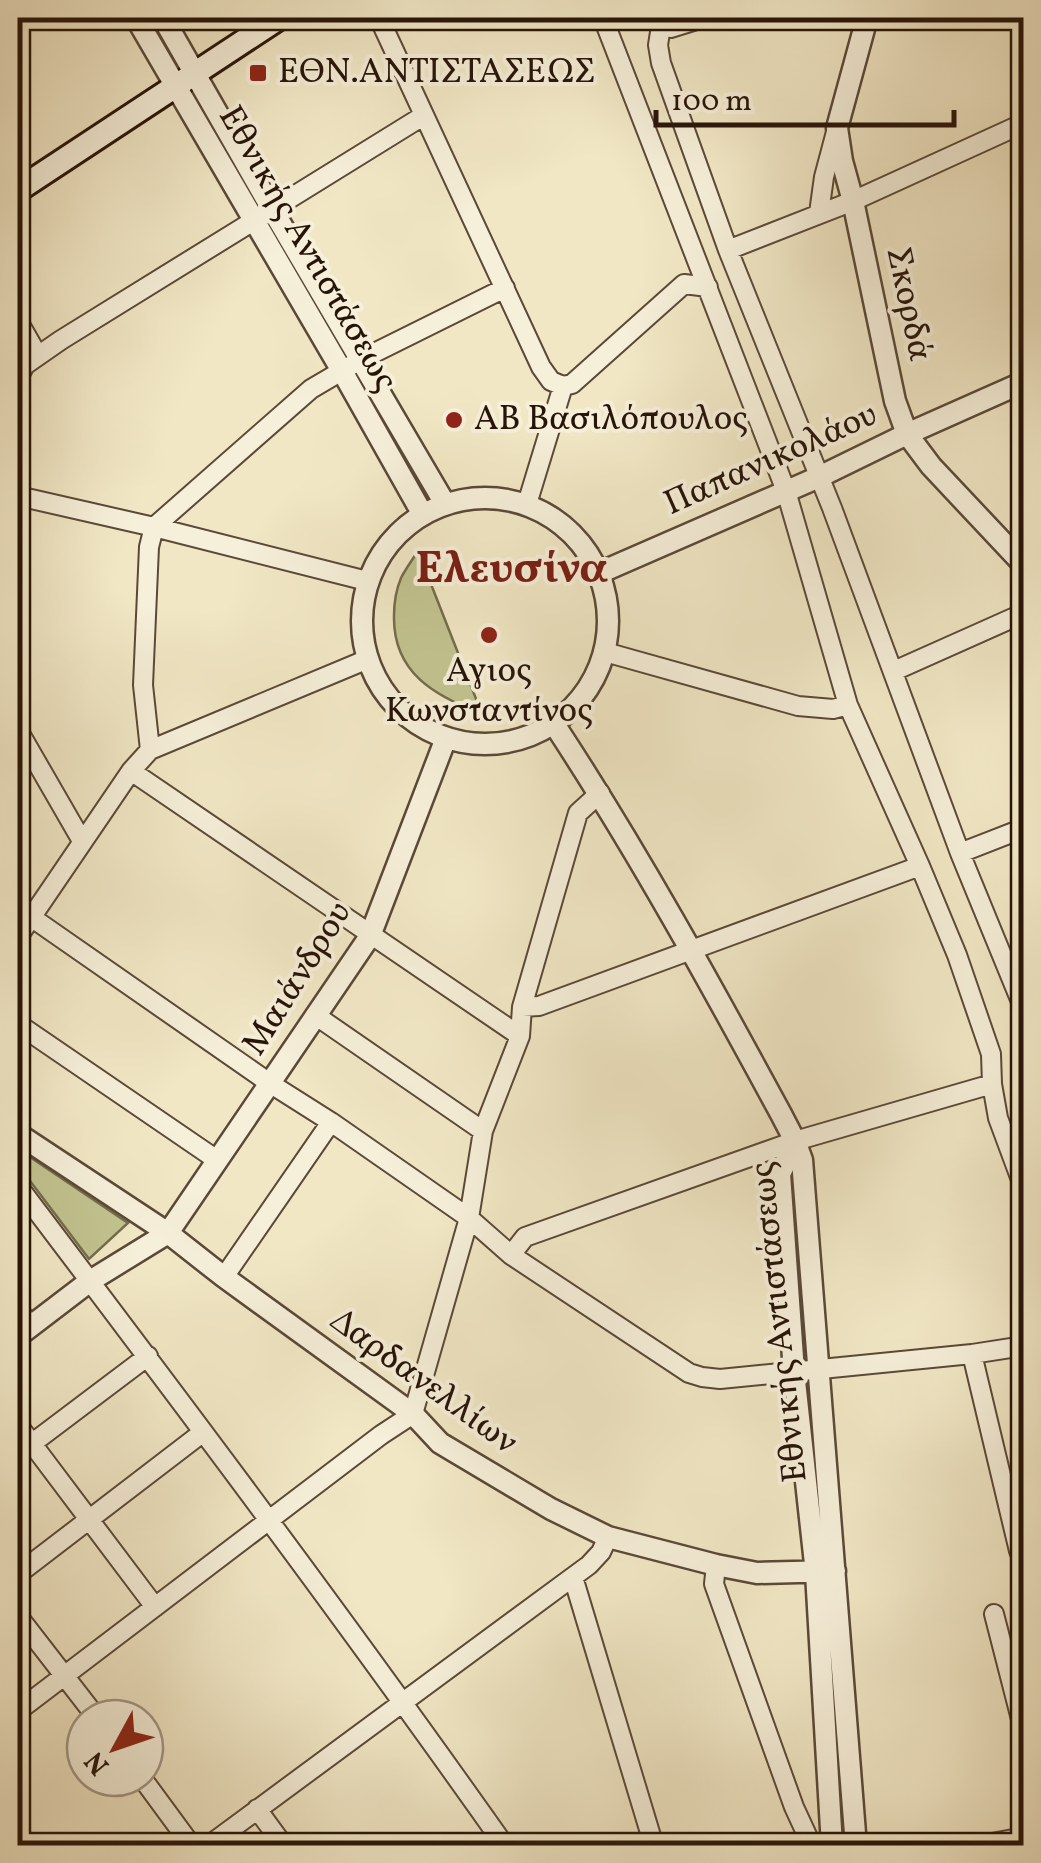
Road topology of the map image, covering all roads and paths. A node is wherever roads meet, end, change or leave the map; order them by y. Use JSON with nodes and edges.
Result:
{"nodes":[{"id":1,"x":136,"y":18,"type":"edge"},
{"id":2,"x":164,"y":18,"type":"edge"},
{"id":3,"x":279,"y":18,"type":"edge"},
{"id":4,"x":378,"y":18,"type":"edge"},
{"id":5,"x":603,"y":18,"type":"edge"},
{"id":6,"x":702,"y":18,"type":"edge"},
{"id":7,"x":867,"y":18,"type":"edge"},
{"id":8,"x":658,"y":22,"type":"edge"},
{"id":9,"x":196,"y":73,"type":"junction"},
{"id":10,"x":175,"y":86,"type":"junction"},
{"id":11,"x":423,"y":116,"type":"junction"},
{"id":12,"x":1024,"y":122,"type":"edge"},
{"id":13,"x":837,"y":128,"type":"junction"},
{"id":14,"x":18,"y":190,"type":"edge"},
{"id":15,"x":853,"y":201,"type":"junction"},
{"id":16,"x":272,"y":210,"type":"junction"},
{"id":17,"x":819,"y":213,"type":"junction"},
{"id":18,"x":254,"y":222,"type":"junction"},
{"id":19,"x":728,"y":250,"type":"junction"},
{"id":20,"x":708,"y":287,"type":"junction"},
{"id":21,"x":505,"y":288,"type":"junction"},
{"id":22,"x":18,"y":321,"type":"edge"},
{"id":23,"x":38,"y":356,"type":"junction"},
{"id":24,"x":362,"y":359,"type":"junction"},
{"id":25,"x":342,"y":371,"type":"junction"},
{"id":26,"x":18,"y":378,"type":"edge"},
{"id":27,"x":1024,"y":382,"type":"edge"},
{"id":28,"x":564,"y":386,"type":"junction"},
{"id":29,"x":908,"y":434,"type":"junction"},
{"id":30,"x":819,"y":477,"type":"junction"},
{"id":31,"x":786,"y":491,"type":"junction"},
{"id":32,"x":18,"y":496,"type":"edge"},
{"id":33,"x":444,"y":502,"type":"junction"},
{"id":34,"x":527,"y":504,"type":"junction"},
{"id":35,"x":422,"y":513,"type":"junction"},
{"id":36,"x":154,"y":527,"type":"junction"},
{"id":37,"x":1024,"y":565,"type":"edge"},
{"id":38,"x":599,"y":573,"type":"junction"},
{"id":39,"x":367,"y":581,"type":"junction"},
{"id":40,"x":1024,"y":612,"type":"edge"},
{"id":41,"x":605,"y":652,"type":"junction"},
{"id":42,"x":368,"y":658,"type":"junction"},
{"id":43,"x":894,"y":671,"type":"junction"},
{"id":44,"x":848,"y":705,"type":"junction"},
{"id":45,"x":556,"y":728,"type":"junction"},
{"id":46,"x":18,"y":730,"type":"edge"},
{"id":47,"x":446,"y":738,"type":"junction"},
{"id":48,"x":150,"y":750,"type":"junction"},
{"id":49,"x":131,"y":771,"type":"junction"},
{"id":50,"x":600,"y":794,"type":"junction"},
{"id":51,"x":1024,"y":828,"type":"edge"},
{"id":52,"x":82,"y":842,"type":"junction"},
{"id":53,"x":960,"y":852,"type":"junction"},
{"id":54,"x":920,"y":866,"type":"junction"},
{"id":55,"x":24,"y":912,"type":"edge"},
{"id":56,"x":370,"y":936,"type":"junction"},
{"id":57,"x":18,"y":937,"type":"edge"},
{"id":58,"x":692,"y":950,"type":"junction"},
{"id":59,"x":522,"y":1006,"type":"junction"},
{"id":60,"x":1024,"y":1008,"type":"edge"},
{"id":61,"x":314,"y":1016,"type":"junction"},
{"id":62,"x":18,"y":1024,"type":"edge"},
{"id":63,"x":520,"y":1036,"type":"junction"},
{"id":64,"x":270,"y":1084,"type":"junction"},
{"id":65,"x":992,"y":1084,"type":"junction"},
{"id":66,"x":331,"y":1122,"type":"junction"},
{"id":67,"x":483,"y":1132,"type":"junction"},
{"id":68,"x":18,"y":1134,"type":"edge"},
{"id":69,"x":795,"y":1141,"type":"junction"},
{"id":70,"x":217,"y":1160,"type":"junction"},
{"id":71,"x":18,"y":1186,"type":"edge"},
{"id":72,"x":1024,"y":1188,"type":"edge"},
{"id":73,"x":470,"y":1218,"type":"junction"},
{"id":74,"x":168,"y":1233,"type":"junction"},
{"id":75,"x":511,"y":1255,"type":"junction"},
{"id":76,"x":224,"y":1278,"type":"junction"},
{"id":77,"x":90,"y":1281,"type":"junction"},
{"id":78,"x":22,"y":1324,"type":"edge"},
{"id":79,"x":1024,"y":1346,"type":"edge"},
{"id":80,"x":972,"y":1354,"type":"junction"},
{"id":81,"x":148,"y":1356,"type":"junction"},
{"id":82,"x":820,"y":1368,"type":"junction"},
{"id":83,"x":794,"y":1372,"type":"junction"},
{"id":84,"x":414,"y":1414,"type":"junction"},
{"id":85,"x":18,"y":1425,"type":"edge"},
{"id":86,"x":202,"y":1433,"type":"junction"},
{"id":87,"x":24,"y":1449,"type":"edge"},
{"id":88,"x":89,"y":1518,"type":"junction"},
{"id":89,"x":270,"y":1520,"type":"junction"},
{"id":90,"x":608,"y":1537,"type":"junction"},
{"id":91,"x":1019,"y":1551,"type":"dead end"},
{"id":92,"x":716,"y":1565,"type":"junction"},
{"id":93,"x":826,"y":1572,"type":"junction"},
{"id":94,"x":18,"y":1574,"type":"edge"},
{"id":95,"x":573,"y":1576,"type":"junction"},
{"id":96,"x":155,"y":1607,"type":"junction"},
{"id":97,"x":994,"y":1614,"type":"dead end"},
{"id":98,"x":18,"y":1616,"type":"edge"},
{"id":99,"x":65,"y":1676,"type":"junction"},
{"id":100,"x":82,"y":1698,"type":"edge"},
{"id":101,"x":404,"y":1702,"type":"junction"},
{"id":102,"x":18,"y":1710,"type":"edge"},
{"id":103,"x":1024,"y":1731,"type":"edge"},
{"id":104,"x":157,"y":1798,"type":"edge"},
{"id":105,"x":257,"y":1809,"type":"junction"},
{"id":106,"x":1024,"y":1837,"type":"edge"},
{"id":107,"x":988,"y":1844,"type":"edge"},
{"id":108,"x":192,"y":1846,"type":"edge"},
{"id":109,"x":208,"y":1846,"type":"edge"},
{"id":110,"x":284,"y":1846,"type":"edge"},
{"id":111,"x":506,"y":1846,"type":"edge"},
{"id":112,"x":654,"y":1846,"type":"edge"},
{"id":113,"x":812,"y":1846,"type":"edge"},
{"id":114,"x":832,"y":1846,"type":"edge"},
{"id":115,"x":856,"y":1846,"type":"edge"}],
"edges":[{"from":1,"to":10,"type":"street","name":"Εθνικής Αντιστάσεως"},
{"from":2,"to":9,"type":"street","name":"Εθνικής Αντιστάσεως"},
{"from":3,"to":9,"type":"main road"},
{"from":4,"to":11,"type":"street"},
{"from":5,"to":20,"type":"street"},
{"from":6,"to":8,"type":"street"},
{"from":7,"to":13,"type":"street","name":"Σκορδά"},
{"from":8,"to":19,"type":"street"},
{"from":9,"to":10,"type":"main road"},
{"from":9,"to":16,"type":"street","name":"Εθνικής Αντιστάσεως"},
{"from":10,"to":14,"type":"main road"},
{"from":10,"to":18,"type":"street","name":"Εθνικής Αντιστάσεως"},
{"from":11,"to":16,"type":"street"},
{"from":11,"to":21,"type":"street"},
{"from":12,"to":15,"type":"street"},
{"from":13,"to":15,"type":"street","name":"Σκορδά"},
{"from":13,"to":17,"type":"street"},
{"from":15,"to":17,"type":"street"},
{"from":15,"to":29,"type":"street","name":"Σκορδά"},
{"from":16,"to":18,"type":"street"},
{"from":16,"to":24,"type":"street","name":"Εθνικής Αντιστάσεως"},
{"from":17,"to":19,"type":"street"},
{"from":18,"to":23,"type":"street"},
{"from":18,"to":25,"type":"street","name":"Εθνικής Αντιστάσεως"},
{"from":19,"to":30,"type":"street"},
{"from":20,"to":28,"type":"street"},
{"from":20,"to":31,"type":"street"},
{"from":21,"to":24,"type":"street"},
{"from":21,"to":28,"type":"street"},
{"from":22,"to":23,"type":"street"},
{"from":23,"to":26,"type":"street"},
{"from":24,"to":25,"type":"street"},
{"from":24,"to":33,"type":"street","name":"Εθνικής Αντιστάσεως"},
{"from":25,"to":35,"type":"street","name":"Εθνικής Αντιστάσεως"},
{"from":25,"to":36,"type":"street"},
{"from":27,"to":29,"type":"street","name":"Παπανικολάου"},
{"from":28,"to":34,"type":"street"},
{"from":29,"to":30,"type":"street","name":"Παπανικολάου"},
{"from":29,"to":37,"type":"street","name":"Σκορδά"},
{"from":30,"to":31,"type":"street","name":"Παπανικολάου"},
{"from":30,"to":43,"type":"street"},
{"from":31,"to":38,"type":"street","name":"Παπανικολάου"},
{"from":31,"to":44,"type":"street"},
{"from":32,"to":36,"type":"street"},
{"from":33,"to":34,"type":"street"},
{"from":33,"to":35,"type":"street"},
{"from":34,"to":38,"type":"street"},
{"from":35,"to":39,"type":"street"},
{"from":36,"to":39,"type":"street"},
{"from":36,"to":48,"type":"street"},
{"from":38,"to":41,"type":"street"},
{"from":39,"to":42,"type":"street"},
{"from":40,"to":43,"type":"street"},
{"from":41,"to":44,"type":"street"},
{"from":41,"to":45,"type":"street"},
{"from":42,"to":47,"type":"street"},
{"from":42,"to":48,"type":"street"},
{"from":43,"to":53,"type":"street"},
{"from":44,"to":54,"type":"street"},
{"from":45,"to":47,"type":"street"},
{"from":45,"to":50,"type":"street"},
{"from":46,"to":52,"type":"street"},
{"from":47,"to":56,"type":"street","name":"Μαιάνδρου"},
{"from":48,"to":49,"type":"street"},
{"from":49,"to":52,"type":"street"},
{"from":49,"to":56,"type":"street"},
{"from":50,"to":58,"type":"street"},
{"from":50,"to":59,"type":"street"},
{"from":51,"to":53,"type":"street"},
{"from":52,"to":55,"type":"street"},
{"from":53,"to":60,"type":"street"},
{"from":54,"to":58,"type":"street"},
{"from":54,"to":65,"type":"street"},
{"from":55,"to":57,"type":"street"},
{"from":55,"to":64,"type":"street"},
{"from":56,"to":61,"type":"street","name":"Μαιάνδρου"},
{"from":56,"to":63,"type":"street"},
{"from":58,"to":59,"type":"street"},
{"from":58,"to":69,"type":"street"},
{"from":59,"to":63,"type":"street"},
{"from":61,"to":64,"type":"street","name":"Μαιάνδρου"},
{"from":61,"to":67,"type":"street"},
{"from":62,"to":70,"type":"street"},
{"from":63,"to":67,"type":"street"},
{"from":64,"to":66,"type":"street"},
{"from":64,"to":70,"type":"street","name":"Μαιάνδρου"},
{"from":65,"to":69,"type":"street"},
{"from":65,"to":72,"type":"street"},
{"from":66,"to":73,"type":"street"},
{"from":66,"to":76,"type":"street"},
{"from":67,"to":73,"type":"street"},
{"from":68,"to":74,"type":"street","name":"Δαρδανελλίων"},
{"from":69,"to":75,"type":"street"},
{"from":69,"to":82,"type":"street","name":"Εθνικής Αντιστάσεως"},
{"from":69,"to":83,"type":"street","name":"Εθνικής Αντιστάσεως"},
{"from":70,"to":74,"type":"street","name":"Μαιάνδρου"},
{"from":71,"to":77,"type":"street"},
{"from":73,"to":75,"type":"street"},
{"from":73,"to":84,"type":"street"},
{"from":74,"to":76,"type":"street","name":"Δαρδανελλίων"},
{"from":74,"to":77,"type":"street"},
{"from":75,"to":83,"type":"street"},
{"from":76,"to":84,"type":"street","name":"Δαρδανελλίων"},
{"from":77,"to":78,"type":"street"},
{"from":77,"to":81,"type":"street"},
{"from":79,"to":80,"type":"street"},
{"from":80,"to":82,"type":"street"},
{"from":80,"to":91,"type":"street"},
{"from":81,"to":86,"type":"street"},
{"from":81,"to":87,"type":"street"},
{"from":82,"to":83,"type":"street"},
{"from":82,"to":93,"type":"street","name":"Εθνικής Αντιστάσεως"},
{"from":83,"to":93,"type":"street","name":"Εθνικής Αντιστάσεως"},
{"from":84,"to":89,"type":"street"},
{"from":84,"to":90,"type":"street","name":"Δαρδανελλίων"},
{"from":85,"to":87,"type":"street"},
{"from":86,"to":88,"type":"street"},
{"from":86,"to":89,"type":"street"},
{"from":87,"to":88,"type":"street"},
{"from":88,"to":94,"type":"street"},
{"from":88,"to":96,"type":"street"},
{"from":89,"to":96,"type":"street"},
{"from":89,"to":101,"type":"street"},
{"from":90,"to":92,"type":"street","name":"Δαρδανελλίων"},
{"from":90,"to":95,"type":"street"},
{"from":92,"to":93,"type":"street","name":"Δαρδανελλίων"},
{"from":92,"to":113,"type":"street"},
{"from":93,"to":114,"type":"street","name":"Εθνικής Αντιστάσεως"},
{"from":93,"to":115,"type":"street","name":"Εθνικής Αντιστάσεως"},
{"from":95,"to":101,"type":"street"},
{"from":95,"to":112,"type":"street"},
{"from":96,"to":99,"type":"street"},
{"from":97,"to":103,"type":"street"},
{"from":98,"to":99,"type":"street"},
{"from":99,"to":100,"type":"street"},
{"from":99,"to":102,"type":"street"},
{"from":101,"to":105,"type":"street"},
{"from":101,"to":111,"type":"street"},
{"from":104,"to":108,"type":"street"},
{"from":105,"to":109,"type":"street"},
{"from":105,"to":110,"type":"street"},
{"from":106,"to":107,"type":"street"}]}
